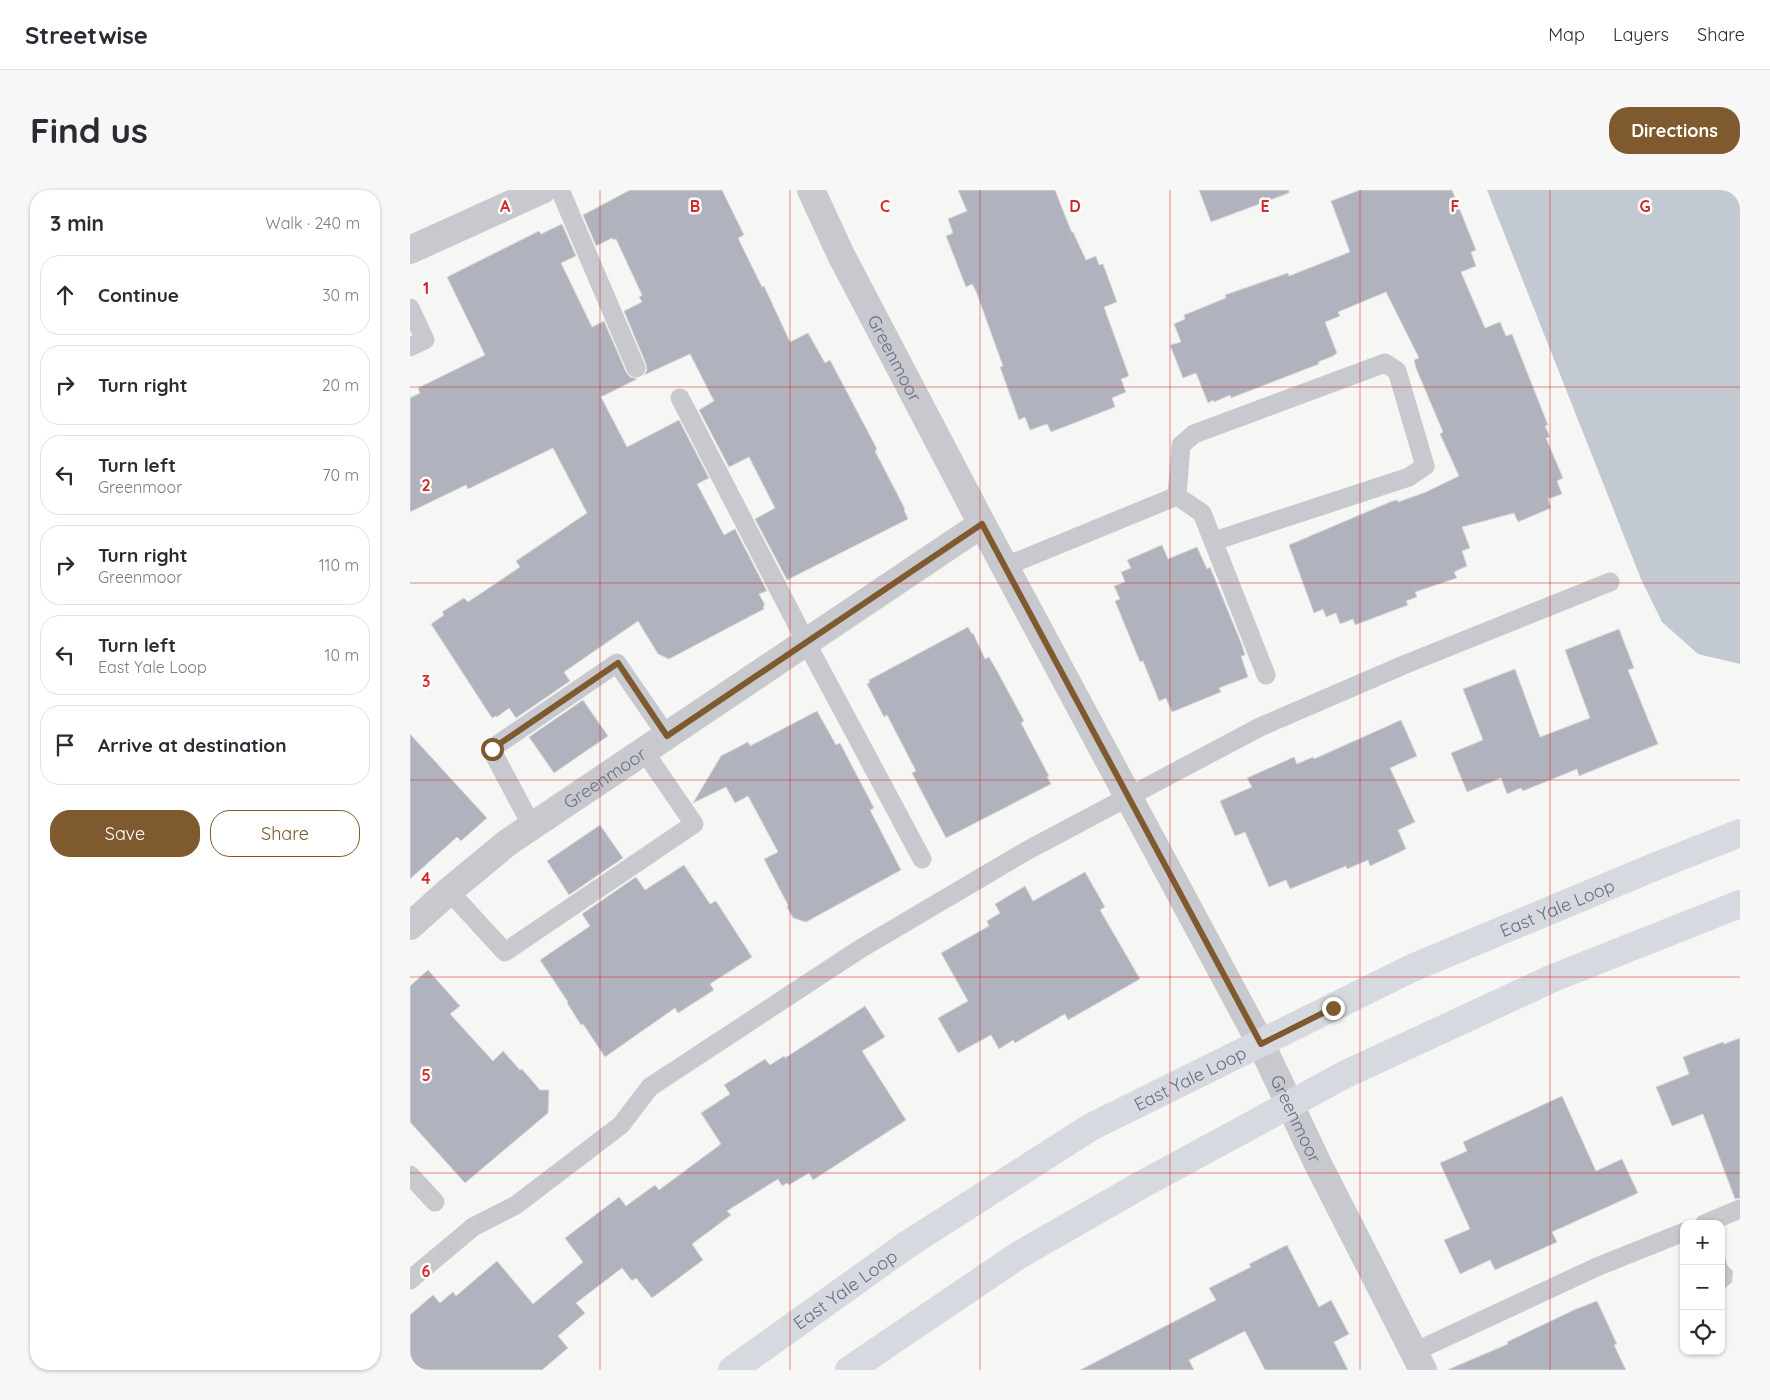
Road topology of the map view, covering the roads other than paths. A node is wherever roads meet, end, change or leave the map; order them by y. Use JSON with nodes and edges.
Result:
{"nodes":[{"id":1,"x":542,"y":190,"type":"edge"},
{"id":2,"x":560,"y":190,"type":"edge"},
{"id":3,"x":811,"y":190,"type":"edge"},
{"id":4,"x":410,"y":250,"type":"edge"},
{"id":5,"x":410,"y":308,"type":"edge"},
{"id":6,"x":410,"y":347,"type":"edge"},
{"id":7,"x":636,"y":368,"type":"dead end"},
{"id":8,"x":680,"y":398,"type":"dead end"},
{"id":9,"x":1177,"y":496,"type":"junction"},
{"id":10,"x":982,"y":524,"type":"junction"},
{"id":11,"x":1214,"y":542,"type":"junction"},
{"id":12,"x":1006,"y":566,"type":"junction"},
{"id":13,"x":1610,"y":582,"type":"dead end"},
{"id":14,"x":806,"y":642,"type":"junction"},
{"id":15,"x":1266,"y":675,"type":"dead end"},
{"id":16,"x":667,"y":736,"type":"junction"},
{"id":17,"x":644,"y":752,"type":"junction"},
{"id":18,"x":1127,"y":797,"type":"junction"},
{"id":19,"x":532,"y":826,"type":"junction"},
{"id":20,"x":1740,"y":833,"type":"edge"},
{"id":21,"x":922,"y":859,"type":"dead end"},
{"id":22,"x":449,"y":891,"type":"junction"},
{"id":23,"x":1740,"y":904,"type":"edge"},
{"id":24,"x":410,"y":926,"type":"edge"},
{"id":25,"x":1261,"y":1044,"type":"junction"},
{"id":26,"x":1290,"y":1104,"type":"junction"},
{"id":27,"x":410,"y":1175,"type":"edge"},
{"id":28,"x":435,"y":1202,"type":"dead end"},
{"id":29,"x":1740,"y":1209,"type":"edge"},
{"id":30,"x":1714,"y":1220,"type":"edge"},
{"id":31,"x":1680,"y":1234,"type":"edge"},
{"id":32,"x":410,"y":1280,"type":"edge"},
{"id":33,"x":1419,"y":1361,"type":"edge"},
{"id":34,"x":732,"y":1370,"type":"edge"},
{"id":35,"x":849,"y":1370,"type":"edge"}],
"edges":[{"from":1,"to":4,"type":"street"},
{"from":2,"to":7,"type":"lane"},
{"from":3,"to":10,"type":"street","name":"Greenmoor"},
{"from":5,"to":6,"type":"lane"},
{"from":8,"to":14,"type":"lane"},
{"from":9,"to":11,"type":"lane"},
{"from":9,"to":11,"type":"lane"},
{"from":9,"to":12,"type":"lane"},
{"from":10,"to":12,"type":"street","name":"Greenmoor"},
{"from":10,"to":14,"type":"street","name":"Greenmoor"},
{"from":11,"to":15,"type":"lane"},
{"from":12,"to":18,"type":"street","name":"Greenmoor"},
{"from":13,"to":18,"type":"lane"},
{"from":14,"to":16,"type":"street","name":"Greenmoor"},
{"from":14,"to":21,"type":"lane"},
{"from":16,"to":17,"type":"street","name":"Greenmoor"},
{"from":16,"to":19,"type":"lane"},
{"from":17,"to":19,"type":"street","name":"Greenmoor"},
{"from":17,"to":22,"type":"lane"},
{"from":18,"to":25,"type":"street","name":"Greenmoor"},
{"from":18,"to":32,"type":"lane"},
{"from":19,"to":22,"type":"street","name":"Greenmoor"},
{"from":20,"to":25,"type":"main road","name":"East Yale Loop"},
{"from":22,"to":24,"type":"street","name":"Greenmoor"},
{"from":23,"to":26,"type":"main road"},
{"from":25,"to":26,"type":"street","name":"Greenmoor"},
{"from":25,"to":34,"type":"main road","name":"East Yale Loop"},
{"from":26,"to":33,"type":"street","name":"Greenmoor"},
{"from":26,"to":35,"type":"main road"},
{"from":27,"to":28,"type":"lane"},
{"from":29,"to":30,"type":"lane"},
{"from":31,"to":33,"type":"lane"}]}
